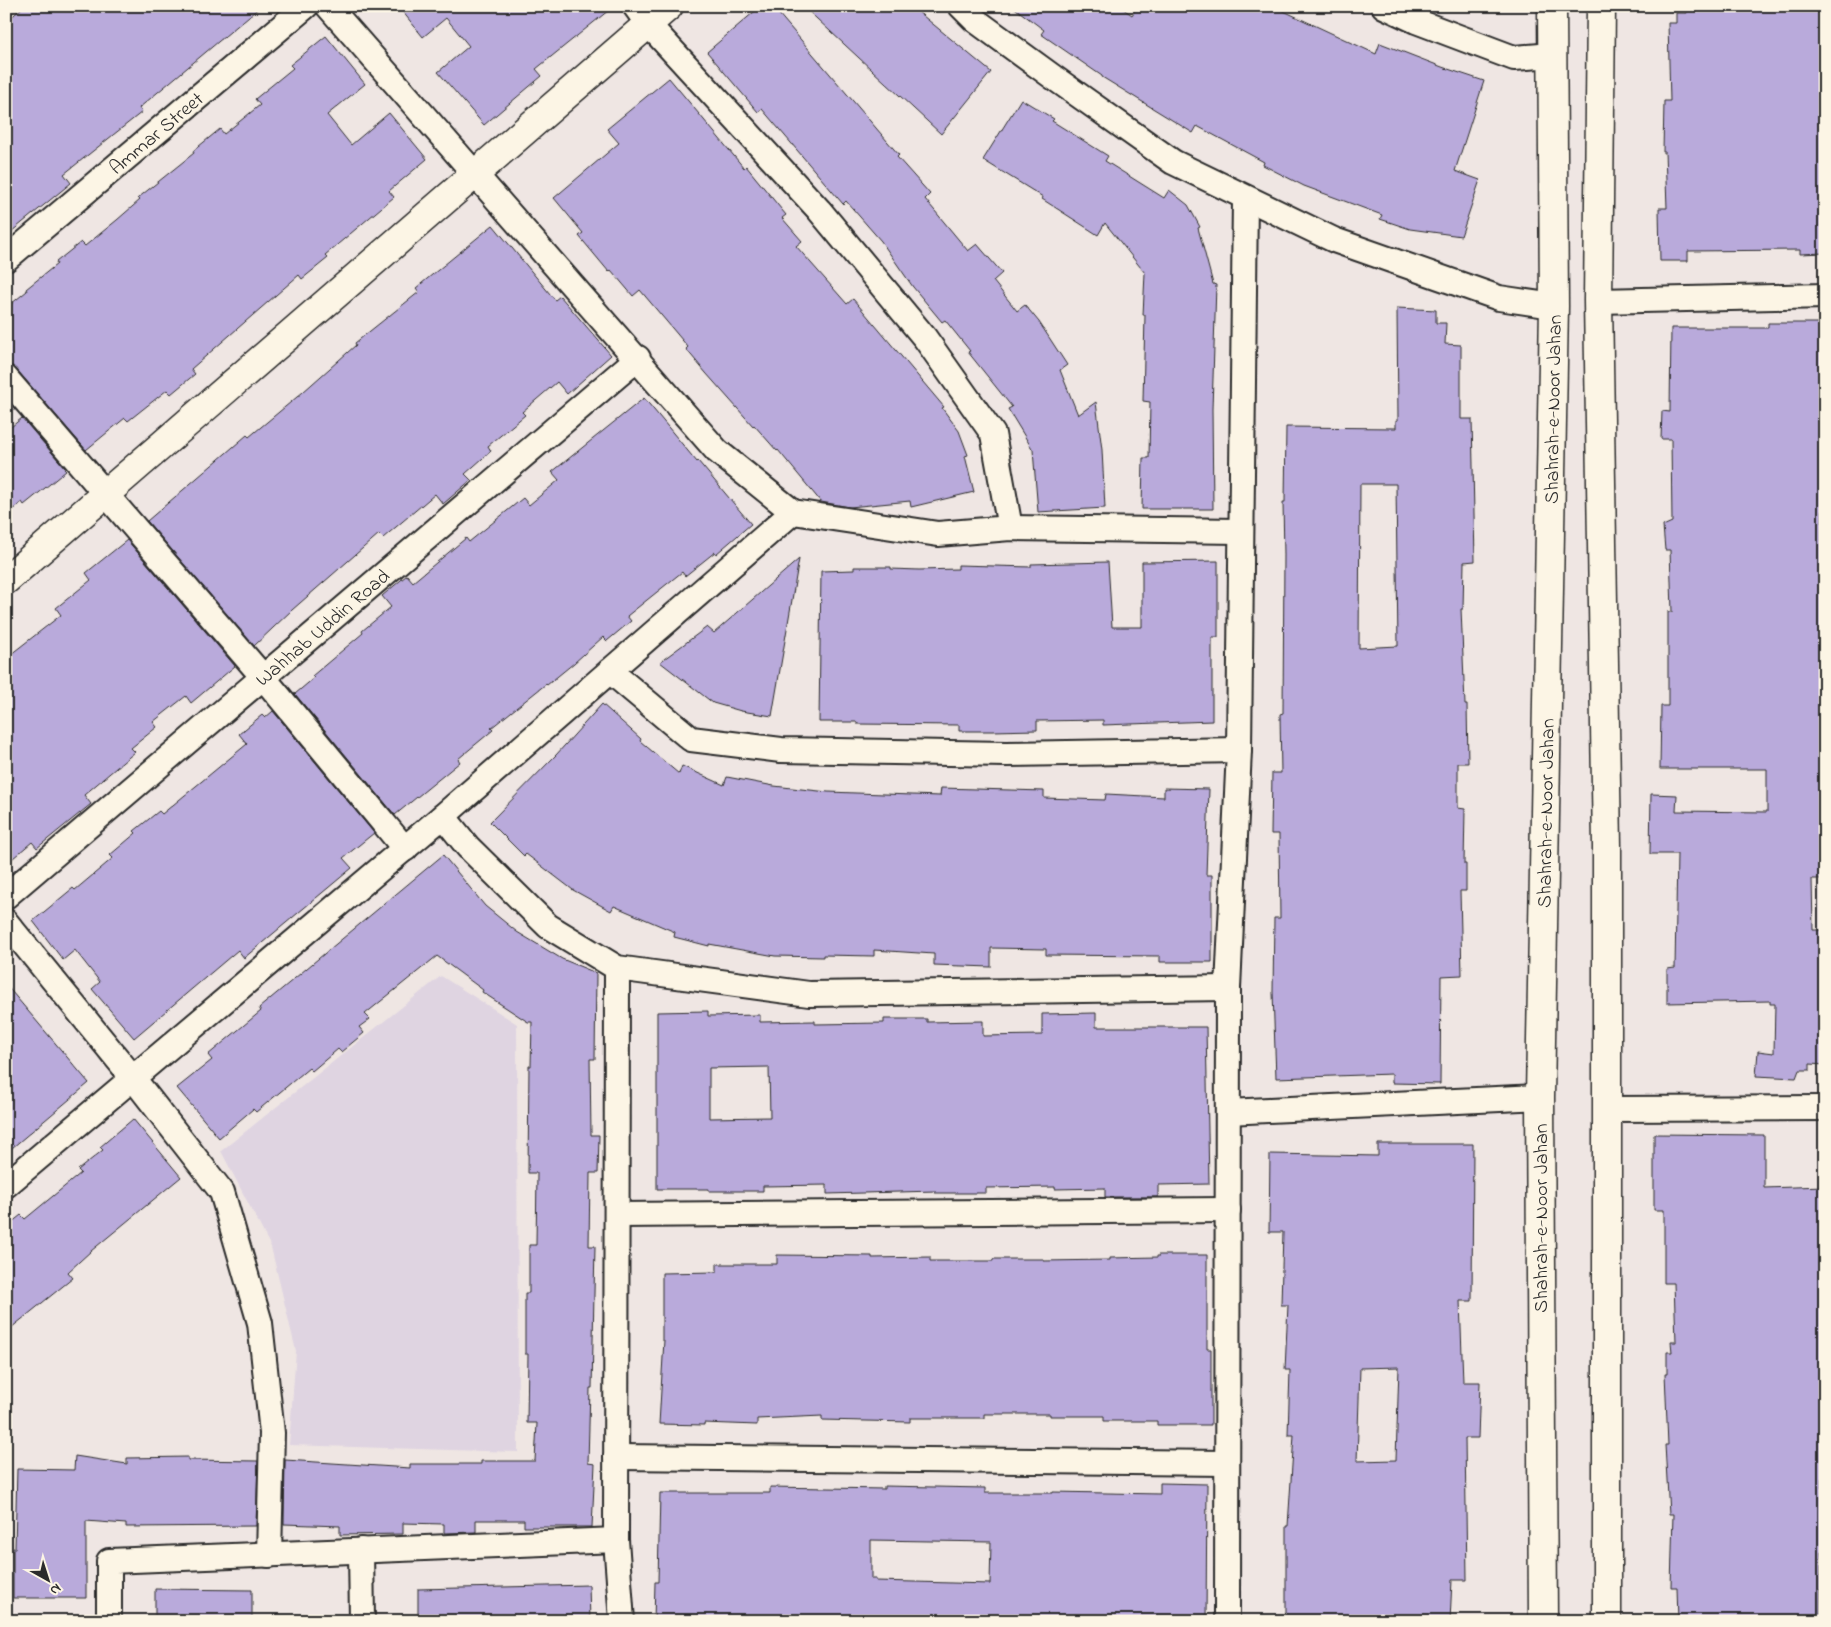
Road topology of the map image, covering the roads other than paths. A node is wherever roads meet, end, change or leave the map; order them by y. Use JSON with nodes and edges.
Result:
{"nodes":[{"id":1,"x":306,"y":6,"type":"edge"},
{"id":2,"x":328,"y":6,"type":"edge"},
{"id":3,"x":669,"y":6,"type":"edge"},
{"id":4,"x":961,"y":6,"type":"edge"},
{"id":5,"x":1384,"y":6,"type":"edge"},
{"id":6,"x":1552,"y":6,"type":"edge"},
{"id":7,"x":1601,"y":6,"type":"edge"},
{"id":8,"x":641,"y":15,"type":"edge"},
{"id":9,"x":1553,"y":55,"type":"junction"},
{"id":10,"x":476,"y":174,"type":"junction"},
{"id":11,"x":1245,"y":198,"type":"junction"},
{"id":12,"x":6,"y":259,"type":"edge"},
{"id":13,"x":1825,"y":296,"type":"edge"},
{"id":14,"x":1598,"y":301,"type":"junction"},
{"id":15,"x":1554,"y":306,"type":"junction"},
{"id":16,"x":638,"y":358,"type":"junction"},
{"id":17,"x":6,"y":378,"type":"edge"},
{"id":18,"x":105,"y":495,"type":"junction"},
{"id":19,"x":793,"y":512,"type":"junction"},
{"id":20,"x":1010,"y":528,"type":"junction"},
{"id":21,"x":1240,"y":531,"type":"junction"},
{"id":22,"x":6,"y":580,"type":"edge"},
{"id":23,"x":610,"y":671,"type":"junction"},
{"id":24,"x":264,"y":677,"type":"junction"},
{"id":25,"x":1239,"y":750,"type":"junction"},
{"id":26,"x":443,"y":816,"type":"junction"},
{"id":27,"x":405,"y":849,"type":"junction"},
{"id":28,"x":6,"y":896,"type":"edge"},
{"id":29,"x":6,"y":922,"type":"edge"},
{"id":30,"x":617,"y":968,"type":"junction"},
{"id":31,"x":1228,"y":988,"type":"junction"},
{"id":32,"x":133,"y":1078,"type":"junction"},
{"id":33,"x":1540,"y":1097,"type":"junction"},
{"id":34,"x":1825,"y":1108,"type":"edge"},
{"id":35,"x":1607,"y":1109,"type":"junction"},
{"id":36,"x":1228,"y":1112,"type":"junction"},
{"id":37,"x":6,"y":1185,"type":"edge"},
{"id":38,"x":1228,"y":1210,"type":"junction"},
{"id":39,"x":616,"y":1215,"type":"junction"},
{"id":40,"x":616,"y":1457,"type":"junction"},
{"id":41,"x":1227,"y":1464,"type":"junction"},
{"id":42,"x":616,"y":1540,"type":"junction"},
{"id":43,"x":361,"y":1550,"type":"junction"},
{"id":44,"x":269,"y":1555,"type":"junction"},
{"id":45,"x":109,"y":1621,"type":"edge"},
{"id":46,"x":362,"y":1621,"type":"edge"},
{"id":47,"x":622,"y":1621,"type":"edge"},
{"id":48,"x":1227,"y":1621,"type":"edge"},
{"id":49,"x":1543,"y":1621,"type":"edge"},
{"id":50,"x":1607,"y":1621,"type":"edge"}],
"edges":[{"from":1,"to":12,"type":"street","name":"Ammar Street"},
{"from":2,"to":10,"type":"street"},
{"from":3,"to":8,"type":"main road"},
{"from":4,"to":11,"type":"street"},
{"from":5,"to":9,"type":"street"},
{"from":6,"to":9,"type":"main road","name":"Shahrah-e-Noor Jahan"},
{"from":7,"to":14,"type":"main road"},
{"from":8,"to":10,"type":"main road"},
{"from":8,"to":20,"type":"street"},
{"from":9,"to":15,"type":"main road","name":"Shahrah-e-Noor Jahan"},
{"from":10,"to":16,"type":"street"},
{"from":10,"to":18,"type":"main road"},
{"from":11,"to":15,"type":"street"},
{"from":11,"to":21,"type":"street"},
{"from":13,"to":14,"type":"street"},
{"from":14,"to":35,"type":"main road"},
{"from":15,"to":33,"type":"main road","name":"Shahrah-e-Noor Jahan"},
{"from":16,"to":19,"type":"street"},
{"from":16,"to":24,"type":"street","name":"Wahhab Uddin Road"},
{"from":17,"to":18,"type":"street"},
{"from":18,"to":22,"type":"main road"},
{"from":18,"to":24,"type":"street"},
{"from":19,"to":20,"type":"street"},
{"from":19,"to":23,"type":"street"},
{"from":20,"to":21,"type":"street"},
{"from":21,"to":25,"type":"street"},
{"from":23,"to":25,"type":"street"},
{"from":23,"to":26,"type":"street"},
{"from":24,"to":27,"type":"street"},
{"from":24,"to":28,"type":"street","name":"Wahhab Uddin Road"},
{"from":25,"to":31,"type":"street"},
{"from":26,"to":27,"type":"street"},
{"from":26,"to":30,"type":"street"},
{"from":27,"to":32,"type":"street"},
{"from":29,"to":32,"type":"street"},
{"from":30,"to":31,"type":"street"},
{"from":30,"to":39,"type":"street"},
{"from":31,"to":36,"type":"street"},
{"from":32,"to":37,"type":"street"},
{"from":32,"to":44,"type":"street"},
{"from":33,"to":36,"type":"street"},
{"from":33,"to":49,"type":"main road","name":"Shahrah-e-Noor Jahan"},
{"from":34,"to":35,"type":"street"},
{"from":35,"to":50,"type":"main road"},
{"from":36,"to":38,"type":"street"},
{"from":38,"to":39,"type":"street"},
{"from":38,"to":41,"type":"street"},
{"from":39,"to":40,"type":"street"},
{"from":40,"to":41,"type":"street"},
{"from":40,"to":42,"type":"street"},
{"from":41,"to":48,"type":"street"},
{"from":42,"to":43,"type":"street"},
{"from":42,"to":47,"type":"street"},
{"from":43,"to":44,"type":"street"},
{"from":43,"to":46,"type":"street"},
{"from":44,"to":45,"type":"street"}]}
